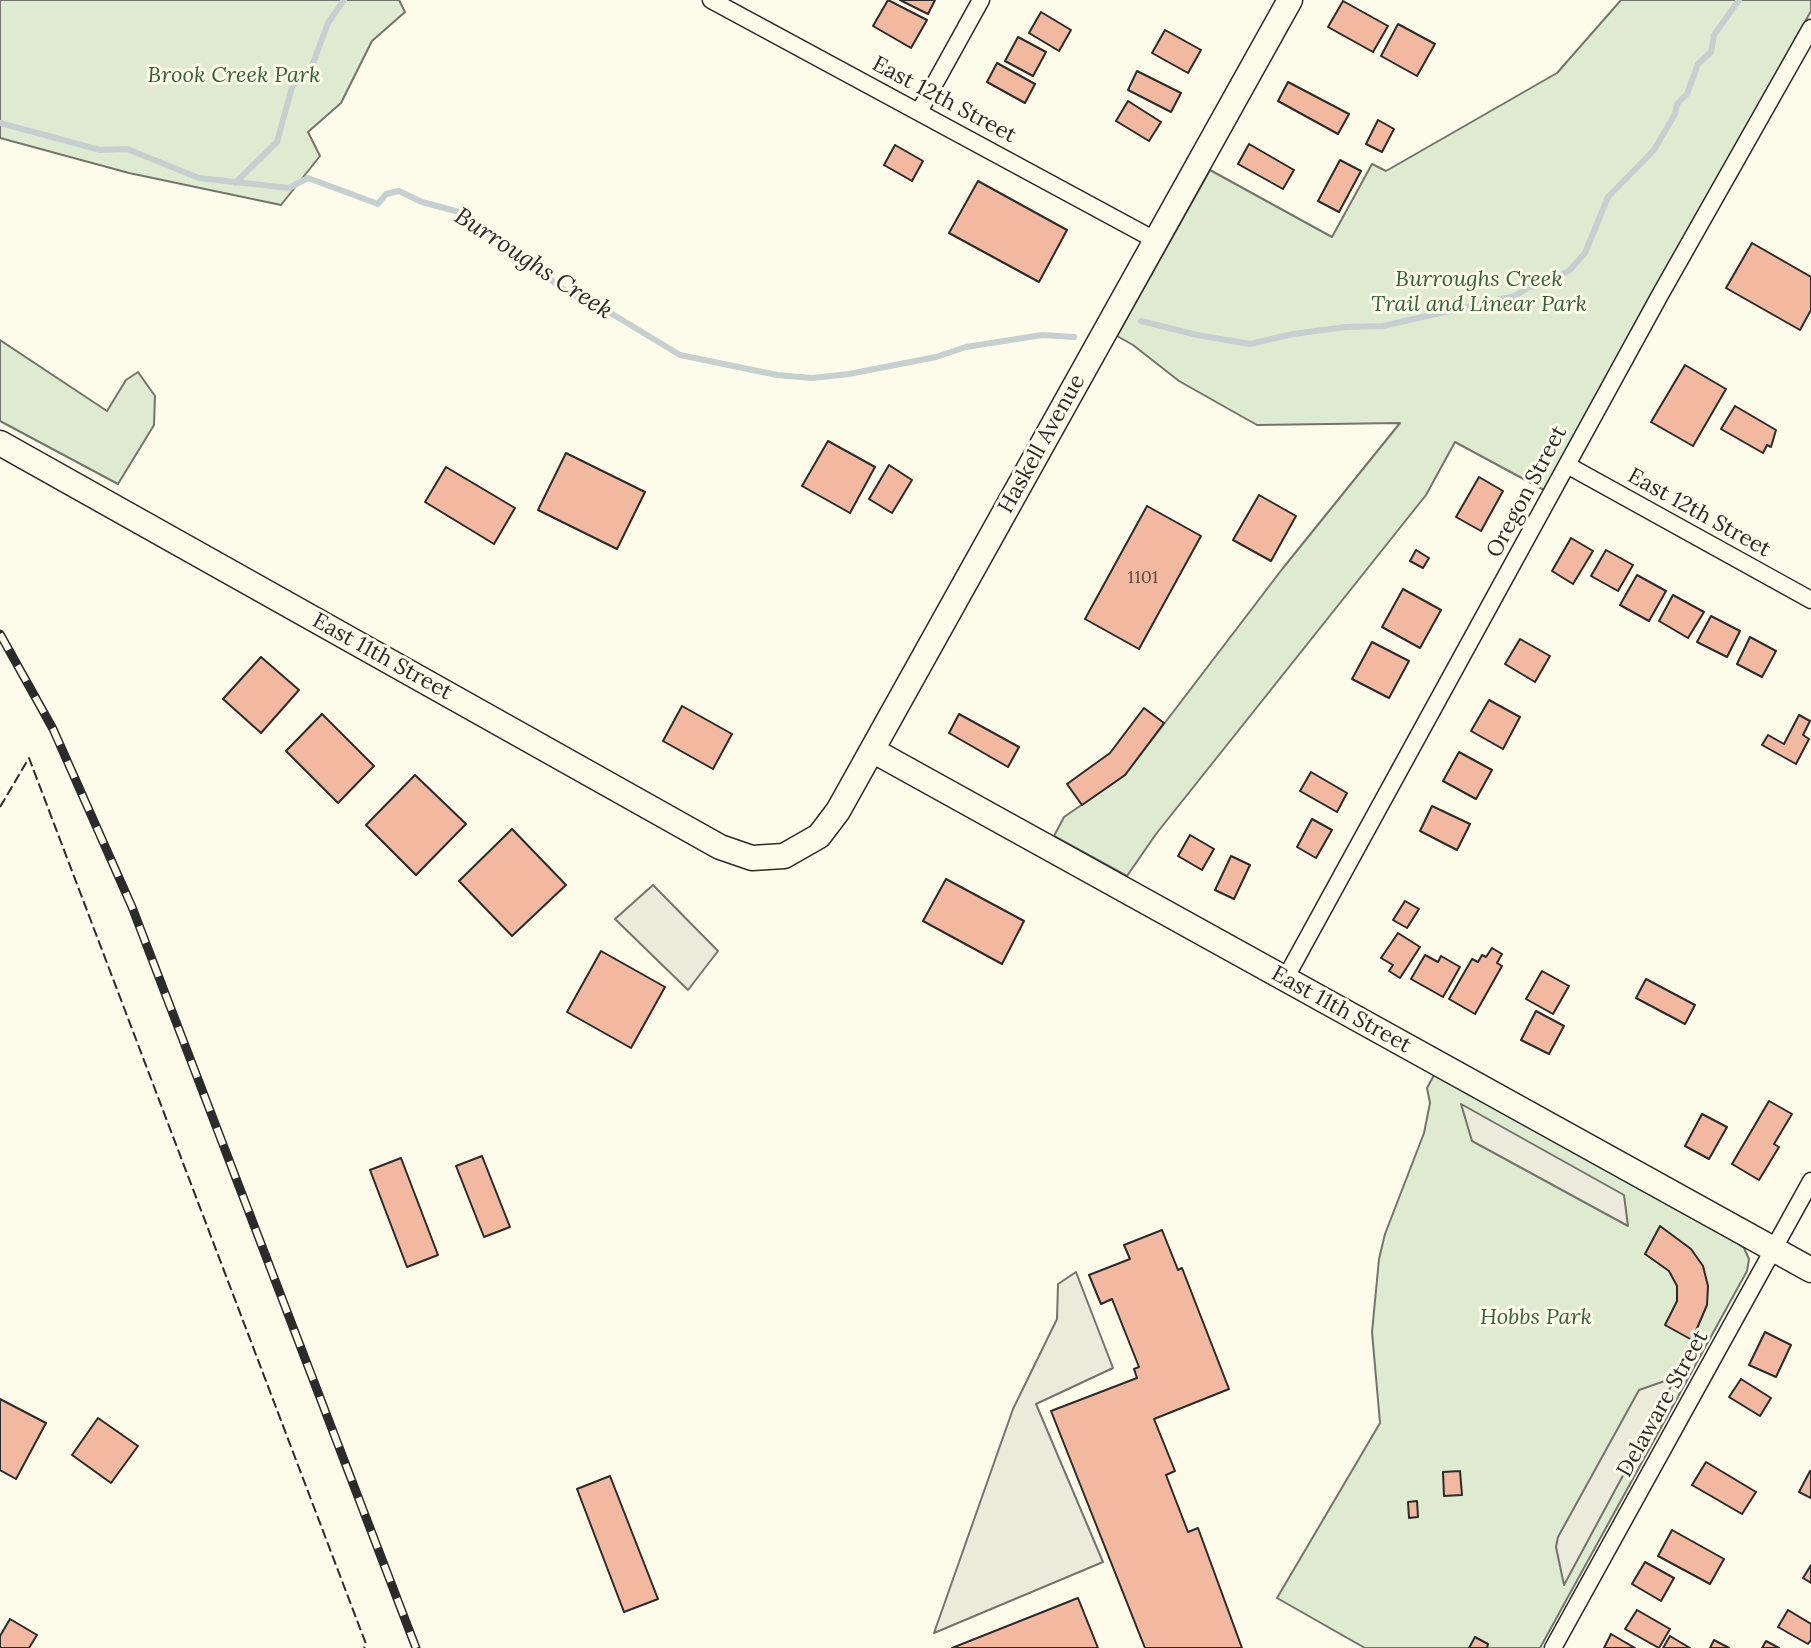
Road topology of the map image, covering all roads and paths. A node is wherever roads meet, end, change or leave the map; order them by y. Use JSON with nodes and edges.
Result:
{"nodes":[{"id":1,"x":711,"y":0,"type":"edge"},
{"id":2,"x":981,"y":0,"type":"edge"},
{"id":3,"x":1290,"y":0,"type":"edge"},
{"id":4,"x":1811,"y":28,"type":"edge"},
{"id":5,"x":919,"y":112,"type":"junction"},
{"id":6,"x":1155,"y":240,"type":"junction"},
{"id":7,"x":0,"y":443,"type":"edge"},
{"id":8,"x":1567,"y":465,"type":"junction"},
{"id":9,"x":1811,"y":600,"type":"edge"},
{"id":10,"x":872,"y":750,"type":"junction"},
{"id":11,"x":768,"y":858,"type":"joint"},
{"id":12,"x":1285,"y":979,"type":"junction"},
{"id":13,"x":1811,"y":1181,"type":"edge"},
{"id":14,"x":1773,"y":1249,"type":"junction"},
{"id":15,"x":1811,"y":1270,"type":"edge"},
{"id":16,"x":1553,"y":1648,"type":"edge"}],
"edges":[{"from":1,"to":5,"type":"street","name":"East 12th Street"},
{"from":2,"to":5,"type":"street"},
{"from":3,"to":6,"type":"main road","name":"Haskell Avenue"},
{"from":4,"to":8,"type":"street","name":"Oregon Street"},
{"from":5,"to":6,"type":"street","name":"East 12th Street"},
{"from":6,"to":10,"type":"main road","name":"Haskell Avenue"},
{"from":7,"to":11,"type":"main road","name":"East 11th Street"},
{"from":8,"to":9,"type":"street","name":"East 12th Street"},
{"from":8,"to":12,"type":"street","name":"Oregon Street"},
{"from":10,"to":11,"type":"main road","name":"Haskell Avenue"},
{"from":10,"to":12,"type":"main road","name":"East 11th Street"},
{"from":12,"to":14,"type":"main road","name":"East 11th Street"},
{"from":13,"to":14,"type":"street","name":"Delaware Street"},
{"from":14,"to":15,"type":"main road","name":"East 11th Street"},
{"from":14,"to":16,"type":"street","name":"Delaware Street"}]}
